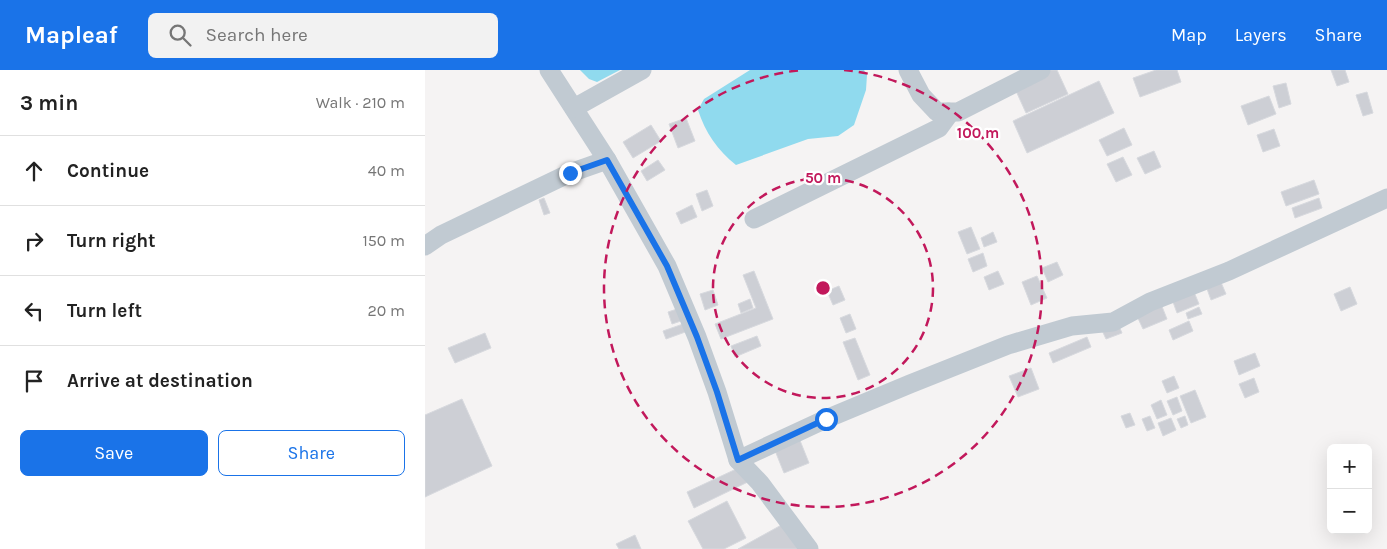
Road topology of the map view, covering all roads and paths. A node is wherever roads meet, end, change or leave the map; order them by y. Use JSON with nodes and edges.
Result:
{"nodes":[{"id":1,"x":549,"y":70,"type":"edge"},
{"id":2,"x":642,"y":70,"type":"edge"},
{"id":3,"x":908,"y":70,"type":"edge"},
{"id":4,"x":1041,"y":70,"type":"edge"},
{"id":5,"x":574,"y":108,"type":"junction"},
{"id":6,"x":947,"y":112,"type":"junction"},
{"id":7,"x":607,"y":160,"type":"junction"},
{"id":8,"x":1387,"y":198,"type":"edge"},
{"id":9,"x":755,"y":219,"type":"dead end"},
{"id":10,"x":425,"y":246,"type":"edge"},
{"id":11,"x":738,"y":460,"type":"junction"},
{"id":12,"x":809,"y":549,"type":"edge"}],
"edges":[{"from":1,"to":5,"type":"street"},
{"from":2,"to":5,"type":"street"},
{"from":3,"to":6,"type":"street"},
{"from":4,"to":6,"type":"street"},
{"from":5,"to":7,"type":"street"},
{"from":6,"to":9,"type":"street"},
{"from":7,"to":10,"type":"street"},
{"from":7,"to":11,"type":"street"},
{"from":8,"to":11,"type":"street"},
{"from":11,"to":12,"type":"street"}]}
